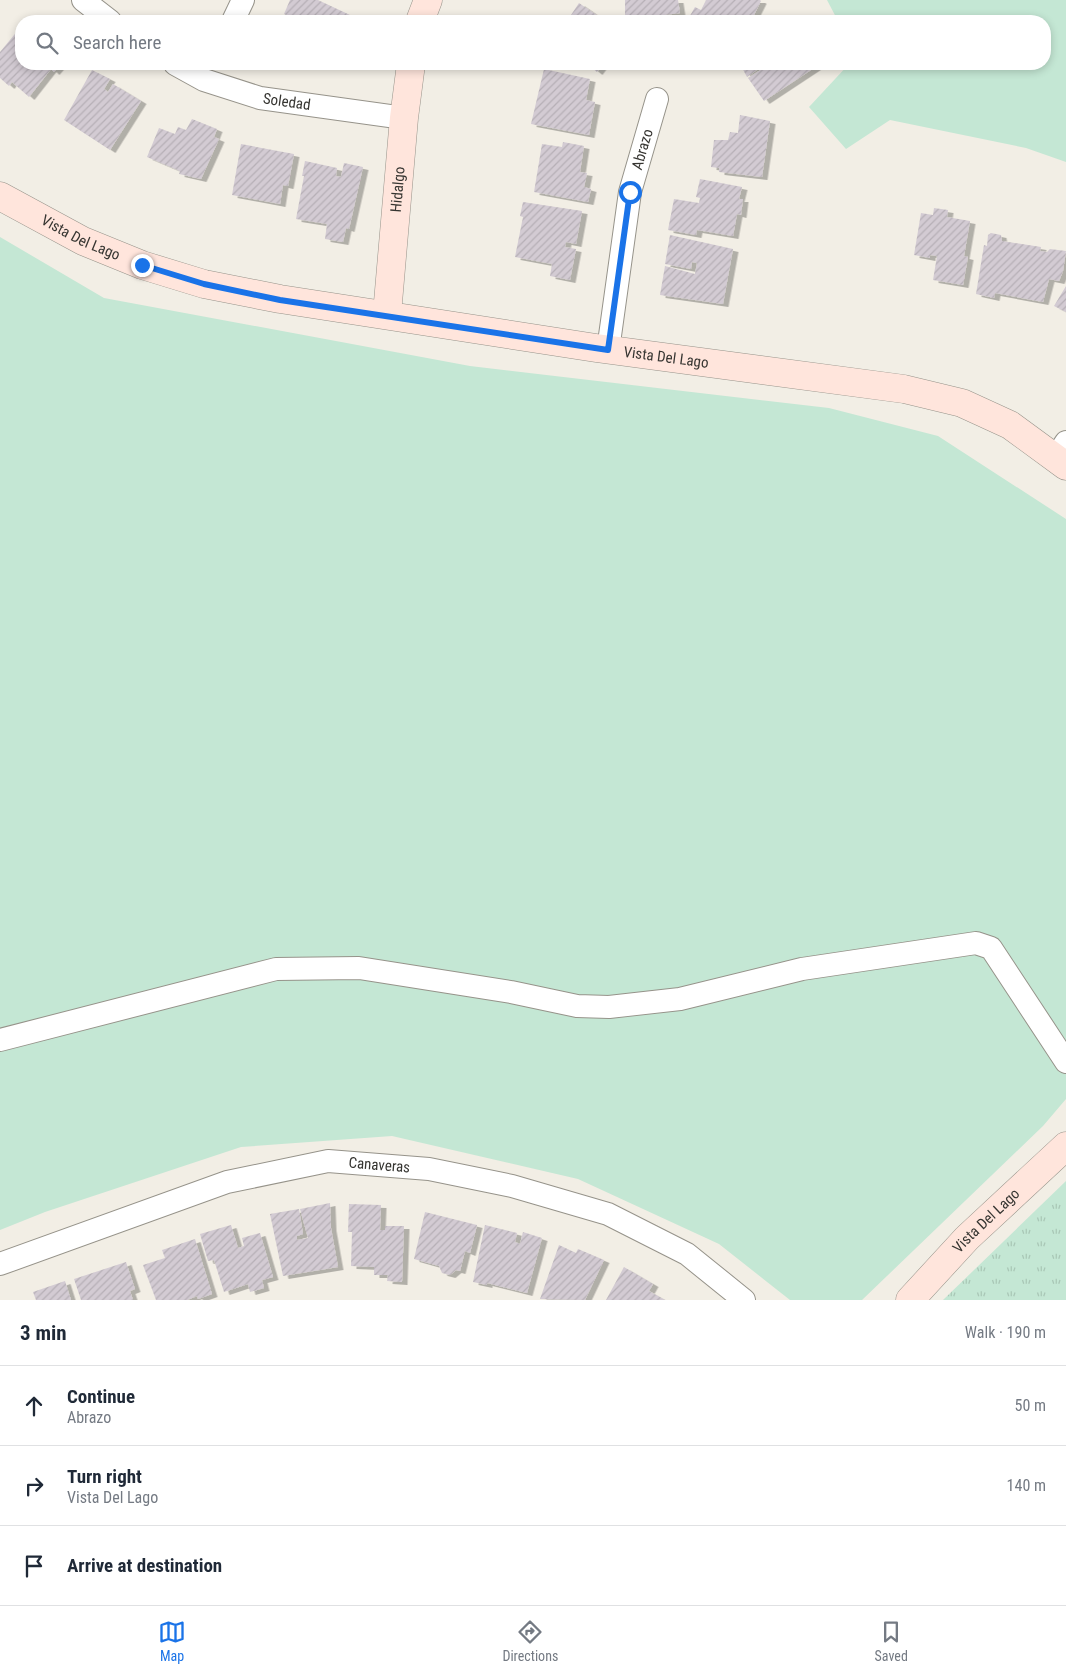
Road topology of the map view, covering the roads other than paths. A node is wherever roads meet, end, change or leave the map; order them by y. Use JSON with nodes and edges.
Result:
{"nodes":[{"id":1,"x":83,"y":0,"type":"edge"},
{"id":2,"x":243,"y":0,"type":"edge"},
{"id":3,"x":428,"y":0,"type":"edge"},
{"id":4,"x":102,"y":15,"type":"edge"},
{"id":5,"x":236,"y":15,"type":"edge"},
{"id":6,"x":422,"y":15,"type":"edge"},
{"id":7,"x":410,"y":70,"type":"edge"},
{"id":8,"x":208,"y":72,"type":"edge"},
{"id":9,"x":657,"y":99,"type":"dead end"},
{"id":10,"x":404,"y":118,"type":"junction"},
{"id":11,"x":0,"y":196,"type":"edge"},
{"id":12,"x":387,"y":314,"type":"junction"},
{"id":13,"x":608,"y":350,"type":"junction"},
{"id":14,"x":1063,"y":455,"type":"edge"},
{"id":15,"x":0,"y":1040,"type":"edge"},
{"id":16,"x":1066,"y":1062,"type":"edge"},
{"id":17,"x":1066,"y":1146,"type":"edge"},
{"id":18,"x":0,"y":1264,"type":"edge"},
{"id":19,"x":744,"y":1300,"type":"edge"},
{"id":20,"x":910,"y":1300,"type":"edge"}],
"edges":[{"from":1,"to":4,"type":"street"},
{"from":2,"to":5,"type":"street"},
{"from":3,"to":6,"type":"street"},
{"from":7,"to":10,"type":"street","name":"Hidalgo"},
{"from":8,"to":10,"type":"street","name":"Soledad"},
{"from":9,"to":13,"type":"street","name":"Abrazo"},
{"from":10,"to":12,"type":"street","name":"Hidalgo"},
{"from":11,"to":12,"type":"street","name":"Vista Del Lago"},
{"from":12,"to":13,"type":"street","name":"Vista Del Lago"},
{"from":13,"to":14,"type":"street","name":"Vista Del Lago"},
{"from":15,"to":16,"type":"street"},
{"from":17,"to":20,"type":"street","name":"Vista Del Lago"},
{"from":18,"to":19,"type":"street","name":"Canaveras"}]}
